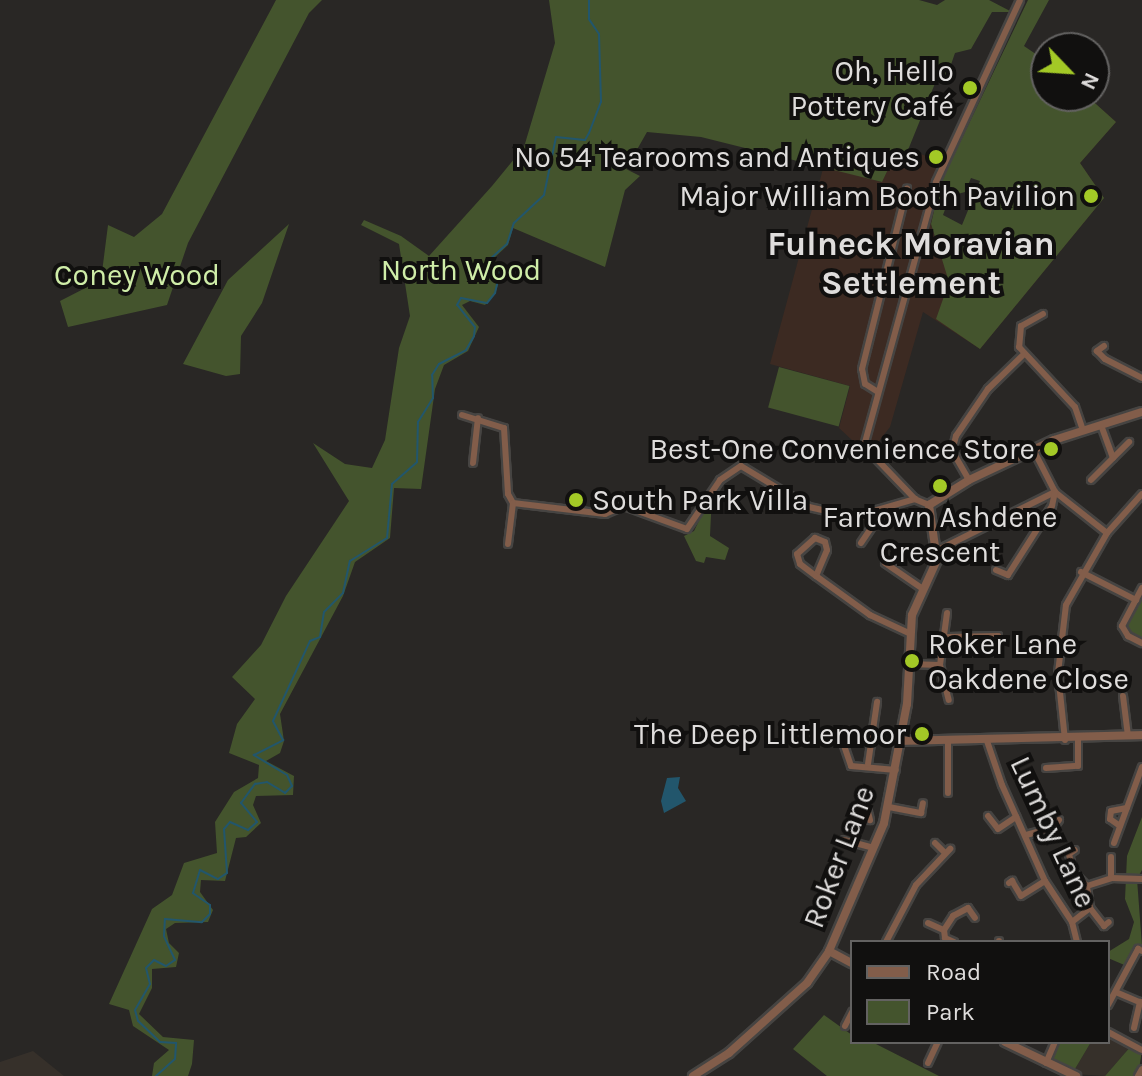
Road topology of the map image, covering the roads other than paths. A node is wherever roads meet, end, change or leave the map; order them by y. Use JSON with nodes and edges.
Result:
{"nodes":[{"id":1,"x":1020,"y":0,"type":"edge"},
{"id":2,"x":907,"y":189,"type":"dead end"},
{"id":3,"x":1039,"y":318,"type":"dead end"},
{"id":4,"x":1104,"y":346,"type":"dead end"},
{"id":5,"x":1023,"y":355,"type":"junction"},
{"id":6,"x":1142,"y":378,"type":"edge"},
{"id":7,"x":878,"y":392,"type":"junction"},
{"id":8,"x":1142,"y":412,"type":"edge"},
{"id":9,"x":462,"y":415,"type":"dead end"},
{"id":10,"x":478,"y":418,"type":"junction"},
{"id":11,"x":1101,"y":425,"type":"junction"},
{"id":12,"x":1083,"y":430,"type":"junction"},
{"id":13,"x":1129,"y":442,"type":"dead end"},
{"id":14,"x":1033,"y":449,"type":"junction"},
{"id":15,"x":1113,"y":458,"type":"junction"},
{"id":16,"x":473,"y":463,"type":"dead end"},
{"id":17,"x":969,"y":480,"type":"junction"},
{"id":18,"x":1091,"y":480,"type":"dead end"},
{"id":19,"x":1055,"y":492,"type":"junction"},
{"id":20,"x":1142,"y":494,"type":"edge"},
{"id":21,"x":915,"y":499,"type":"junction"},
{"id":22,"x":513,"y":503,"type":"junction"},
{"id":23,"x":929,"y":505,"type":"junction"},
{"id":24,"x":882,"y":512,"type":"junction"},
{"id":25,"x":1107,"y":533,"type":"junction"},
{"id":26,"x":861,"y":543,"type":"dead end"},
{"id":27,"x":508,"y":544,"type":"dead end"},
{"id":28,"x":938,"y":550,"type":"junction"},
{"id":29,"x":885,"y":563,"type":"dead end"},
{"id":30,"x":996,"y":570,"type":"dead end"},
{"id":31,"x":1081,"y":572,"type":"junction"},
{"id":32,"x":816,"y":576,"type":"junction"},
{"id":33,"x":1142,"y":588,"type":"edge"},
{"id":34,"x":923,"y":589,"type":"junction"},
{"id":35,"x":1136,"y":600,"type":"junction"},
{"id":36,"x":947,"y":613,"type":"dead end"},
{"id":37,"x":911,"y":634,"type":"junction"},
{"id":38,"x":948,"y":637,"type":"junction"},
{"id":39,"x":1142,"y":643,"type":"edge"},
{"id":40,"x":998,"y":651,"type":"dead end"},
{"id":41,"x":909,"y":664,"type":"junction"},
{"id":42,"x":940,"y":665,"type":"junction"},
{"id":43,"x":1123,"y":696,"type":"dead end"},
{"id":44,"x":949,"y":700,"type":"dead end"},
{"id":45,"x":877,"y":702,"type":"dead end"},
{"id":46,"x":839,"y":731,"type":"dead end"},
{"id":47,"x":1142,"y":736,"type":"edge"},
{"id":48,"x":1128,"y":737,"type":"junction"},
{"id":49,"x":1065,"y":740,"type":"junction"},
{"id":50,"x":1078,"y":740,"type":"junction"},
{"id":51,"x":901,"y":741,"type":"junction"},
{"id":52,"x":987,"y":741,"type":"junction"},
{"id":53,"x":948,"y":743,"type":"junction"},
{"id":54,"x":868,"y":764,"type":"junction"},
{"id":55,"x":1142,"y":767,"type":"edge"},
{"id":56,"x":1046,"y":768,"type":"dead end"},
{"id":57,"x":896,"y":770,"type":"junction"},
{"id":58,"x":948,"y":793,"type":"dead end"},
{"id":59,"x":864,"y":796,"type":"dead end"},
{"id":60,"x":923,"y":803,"type":"dead end"},
{"id":61,"x":889,"y":807,"type":"junction"},
{"id":62,"x":1127,"y":808,"type":"junction"},
{"id":63,"x":921,"y":813,"type":"junction"},
{"id":64,"x":988,"y":816,"type":"dead end"},
{"id":65,"x":1016,"y":817,"type":"junction"},
{"id":66,"x":1059,"y":820,"type":"dead end"},
{"id":67,"x":877,"y":822,"type":"junction"},
{"id":68,"x":919,"y":823,"type":"dead end"},
{"id":69,"x":1120,"y":826,"type":"junction"},
{"id":70,"x":998,"y":829,"type":"junction"},
{"id":71,"x":1026,"y":835,"type":"junction"},
{"id":72,"x":996,"y":838,"type":"dead end"},
{"id":73,"x":844,"y":840,"type":"dead end"},
{"id":74,"x":935,"y":843,"type":"dead end"},
{"id":75,"x":1114,"y":843,"type":"dead end"},
{"id":76,"x":873,"y":848,"type":"junction"},
{"id":77,"x":1069,"y":853,"type":"dead end"},
{"id":78,"x":1111,"y":857,"type":"dead end"},
{"id":79,"x":1111,"y":878,"type":"junction"},
{"id":80,"x":1142,"y":879,"type":"edge"},
{"id":81,"x":1045,"y":881,"type":"junction"},
{"id":82,"x":1009,"y":883,"type":"dead end"},
{"id":83,"x":1087,"y":886,"type":"junction"},
{"id":84,"x":1021,"y":896,"type":"junction"},
{"id":85,"x":1024,"y":904,"type":"dead end"},
{"id":86,"x":1090,"y":908,"type":"junction"},
{"id":87,"x":975,"y":918,"type":"dead end"},
{"id":88,"x":1072,"y":922,"type":"junction"},
{"id":89,"x":1109,"y":922,"type":"dead end"},
{"id":90,"x":928,"y":923,"type":"dead end"},
{"id":91,"x":943,"y":937,"type":"edge"},
{"id":92,"x":887,"y":940,"type":"edge"},
{"id":93,"x":1076,"y":940,"type":"edge"},
{"id":94,"x":829,"y":951,"type":"junction"},
{"id":95,"x":1142,"y":951,"type":"edge"},
{"id":96,"x":850,"y":962,"type":"edge"},
{"id":97,"x":1118,"y":993,"type":"junction"},
{"id":98,"x":1110,"y":1003,"type":"edge"},
{"id":99,"x":1141,"y":1003,"type":"edge"},
{"id":100,"x":850,"y":1016,"type":"edge"},
{"id":101,"x":845,"y":1026,"type":"dead end"},
{"id":102,"x":1134,"y":1028,"type":"dead end"},
{"id":103,"x":1110,"y":1033,"type":"edge"},
{"id":104,"x":937,"y":1044,"type":"edge"},
{"id":105,"x":1011,"y":1044,"type":"edge"},
{"id":106,"x":1054,"y":1044,"type":"edge"},
{"id":107,"x":1142,"y":1050,"type":"edge"},
{"id":108,"x":928,"y":1063,"type":"dead end"},
{"id":109,"x":1046,"y":1063,"type":"junction"},
{"id":110,"x":1142,"y":1069,"type":"edge"},
{"id":111,"x":693,"y":1076,"type":"edge"},
{"id":112,"x":1076,"y":1076,"type":"edge"},
{"id":113,"x":1138,"y":1076,"type":"edge"}],
"edges":[{"from":1,"to":7,"type":"street"},
{"from":2,"to":7,"type":"street"},
{"from":3,"to":5,"type":"street"},
{"from":4,"to":6,"type":"street"},
{"from":5,"to":12,"type":"street"},
{"from":5,"to":17,"type":"street"},
{"from":7,"to":21,"type":"street"},
{"from":8,"to":11,"type":"street"},
{"from":9,"to":10,"type":"street"},
{"from":10,"to":16,"type":"street"},
{"from":10,"to":22,"type":"street"},
{"from":11,"to":12,"type":"street"},
{"from":11,"to":15,"type":"street"},
{"from":12,"to":14,"type":"street"},
{"from":13,"to":15,"type":"street"},
{"from":14,"to":17,"type":"street"},
{"from":14,"to":19,"type":"street"},
{"from":15,"to":18,"type":"street"},
{"from":17,"to":23,"type":"street"},
{"from":19,"to":25,"type":"street"},
{"from":19,"to":28,"type":"street"},
{"from":19,"to":30,"type":"street"},
{"from":20,"to":25,"type":"street"},
{"from":21,"to":23,"type":"street"},
{"from":21,"to":24,"type":"street"},
{"from":22,"to":24,"type":"street"},
{"from":22,"to":27,"type":"street"},
{"from":23,"to":28,"type":"street"},
{"from":24,"to":26,"type":"street"},
{"from":25,"to":31,"type":"street"},
{"from":28,"to":34,"type":"street","name":"Roker Lane"},
{"from":29,"to":34,"type":"street"},
{"from":31,"to":35,"type":"street"},
{"from":31,"to":49,"type":"street"},
{"from":32,"to":32,"type":"street"},
{"from":32,"to":37,"type":"street"},
{"from":33,"to":35,"type":"street"},
{"from":34,"to":37,"type":"street","name":"Roker Lane"},
{"from":35,"to":39,"type":"street"},
{"from":36,"to":38,"type":"street"},
{"from":37,"to":41,"type":"street","name":"Roker Lane"},
{"from":38,"to":40,"type":"street"},
{"from":38,"to":42,"type":"street"},
{"from":41,"to":42,"type":"street"},
{"from":41,"to":51,"type":"street","name":"Roker Lane"},
{"from":42,"to":44,"type":"street"},
{"from":43,"to":48,"type":"street"},
{"from":45,"to":54,"type":"street"},
{"from":46,"to":54,"type":"street"},
{"from":47,"to":48,"type":"street"},
{"from":48,"to":50,"type":"street"},
{"from":49,"to":50,"type":"street"},
{"from":49,"to":52,"type":"street"},
{"from":50,"to":56,"type":"street"},
{"from":51,"to":53,"type":"street"},
{"from":51,"to":57,"type":"street","name":"Roker Lane"},
{"from":52,"to":53,"type":"street"},
{"from":52,"to":65,"type":"street","name":"Lumby Lane"},
{"from":53,"to":58,"type":"street"},
{"from":54,"to":57,"type":"street"},
{"from":55,"to":62,"type":"street"},
{"from":57,"to":61,"type":"street","name":"Roker Lane"},
{"from":59,"to":67,"type":"street"},
{"from":60,"to":63,"type":"street"},
{"from":61,"to":63,"type":"street"},
{"from":61,"to":67,"type":"street","name":"Roker Lane"},
{"from":62,"to":69,"type":"street"},
{"from":62,"to":69,"type":"street"},
{"from":63,"to":68,"type":"street"},
{"from":64,"to":70,"type":"street"},
{"from":65,"to":70,"type":"street"},
{"from":65,"to":71,"type":"street","name":"Lumby Lane"},
{"from":66,"to":71,"type":"street"},
{"from":67,"to":76,"type":"street","name":"Roker Lane"},
{"from":69,"to":75,"type":"street"},
{"from":70,"to":72,"type":"street"},
{"from":71,"to":81,"type":"street","name":"Lumby Lane"},
{"from":73,"to":76,"type":"street"},
{"from":74,"to":92,"type":"street"},
{"from":76,"to":94,"type":"street","name":"Roker Lane"},
{"from":77,"to":83,"type":"street"},
{"from":78,"to":79,"type":"street"},
{"from":79,"to":80,"type":"street"},
{"from":79,"to":83,"type":"street"},
{"from":81,"to":84,"type":"street"},
{"from":81,"to":88,"type":"street","name":"Lumby Lane"},
{"from":82,"to":84,"type":"street"},
{"from":83,"to":86,"type":"street"},
{"from":84,"to":85,"type":"street"},
{"from":86,"to":88,"type":"street"},
{"from":86,"to":89,"type":"street"},
{"from":87,"to":91,"type":"street"},
{"from":88,"to":93,"type":"street","name":"Lumby Lane"},
{"from":90,"to":91,"type":"street"},
{"from":94,"to":96,"type":"street"},
{"from":94,"to":111,"type":"street","name":"Roker Lane"},
{"from":95,"to":97,"type":"street"},
{"from":97,"to":98,"type":"street"},
{"from":97,"to":99,"type":"street"},
{"from":99,"to":102,"type":"street"},
{"from":100,"to":101,"type":"street"},
{"from":103,"to":107,"type":"street"},
{"from":104,"to":108,"type":"street"},
{"from":105,"to":109,"type":"street"},
{"from":106,"to":109,"type":"street"},
{"from":109,"to":112,"type":"street"},
{"from":110,"to":113,"type":"street"}]}
